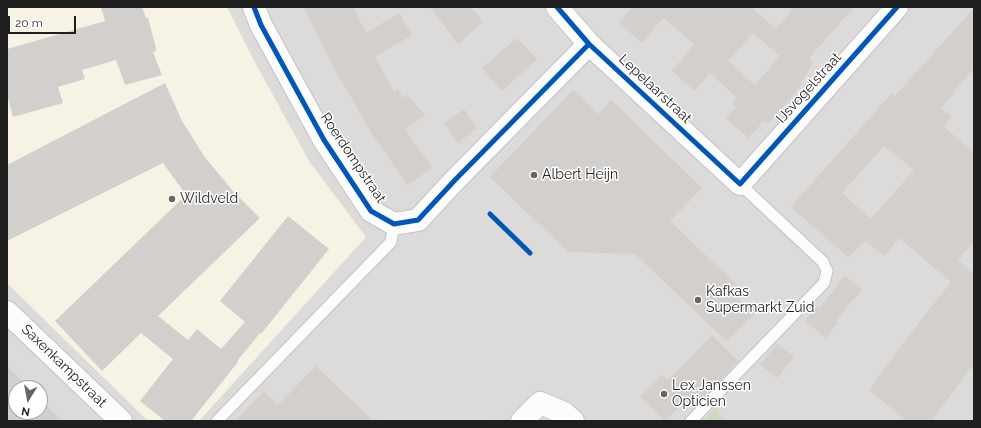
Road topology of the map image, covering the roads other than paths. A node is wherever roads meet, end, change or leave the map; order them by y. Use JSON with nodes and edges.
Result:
{"nodes":[{"id":1,"x":254,"y":7,"type":"edge"},
{"id":2,"x":558,"y":7,"type":"edge"},
{"id":3,"x":897,"y":7,"type":"edge"},
{"id":4,"x":589,"y":44,"type":"junction"},
{"id":5,"x":740,"y":184,"type":"junction"},
{"id":6,"x":394,"y":224,"type":"junction"},
{"id":7,"x":7,"y":312,"type":"edge"},
{"id":8,"x":121,"y":421,"type":"edge"},
{"id":9,"x":217,"y":421,"type":"edge"},
{"id":10,"x":522,"y":421,"type":"edge"},
{"id":11,"x":573,"y":421,"type":"edge"},
{"id":12,"x":691,"y":421,"type":"edge"}],
"edges":[{"from":1,"to":6,"type":"street","name":"Roerdompstraat"},
{"from":2,"to":4,"type":"street","name":"Lepelaarstraat"},
{"from":3,"to":5,"type":"street","name":"IJsvogelstraat"},
{"from":4,"to":5,"type":"street","name":"Lepelaarstraat"},
{"from":4,"to":6,"type":"street"},
{"from":5,"to":12,"type":"lane"},
{"from":6,"to":9,"type":"lane"},
{"from":7,"to":8,"type":"street","name":"Saxenkampstraat"},
{"from":10,"to":11,"type":"street"}]}
